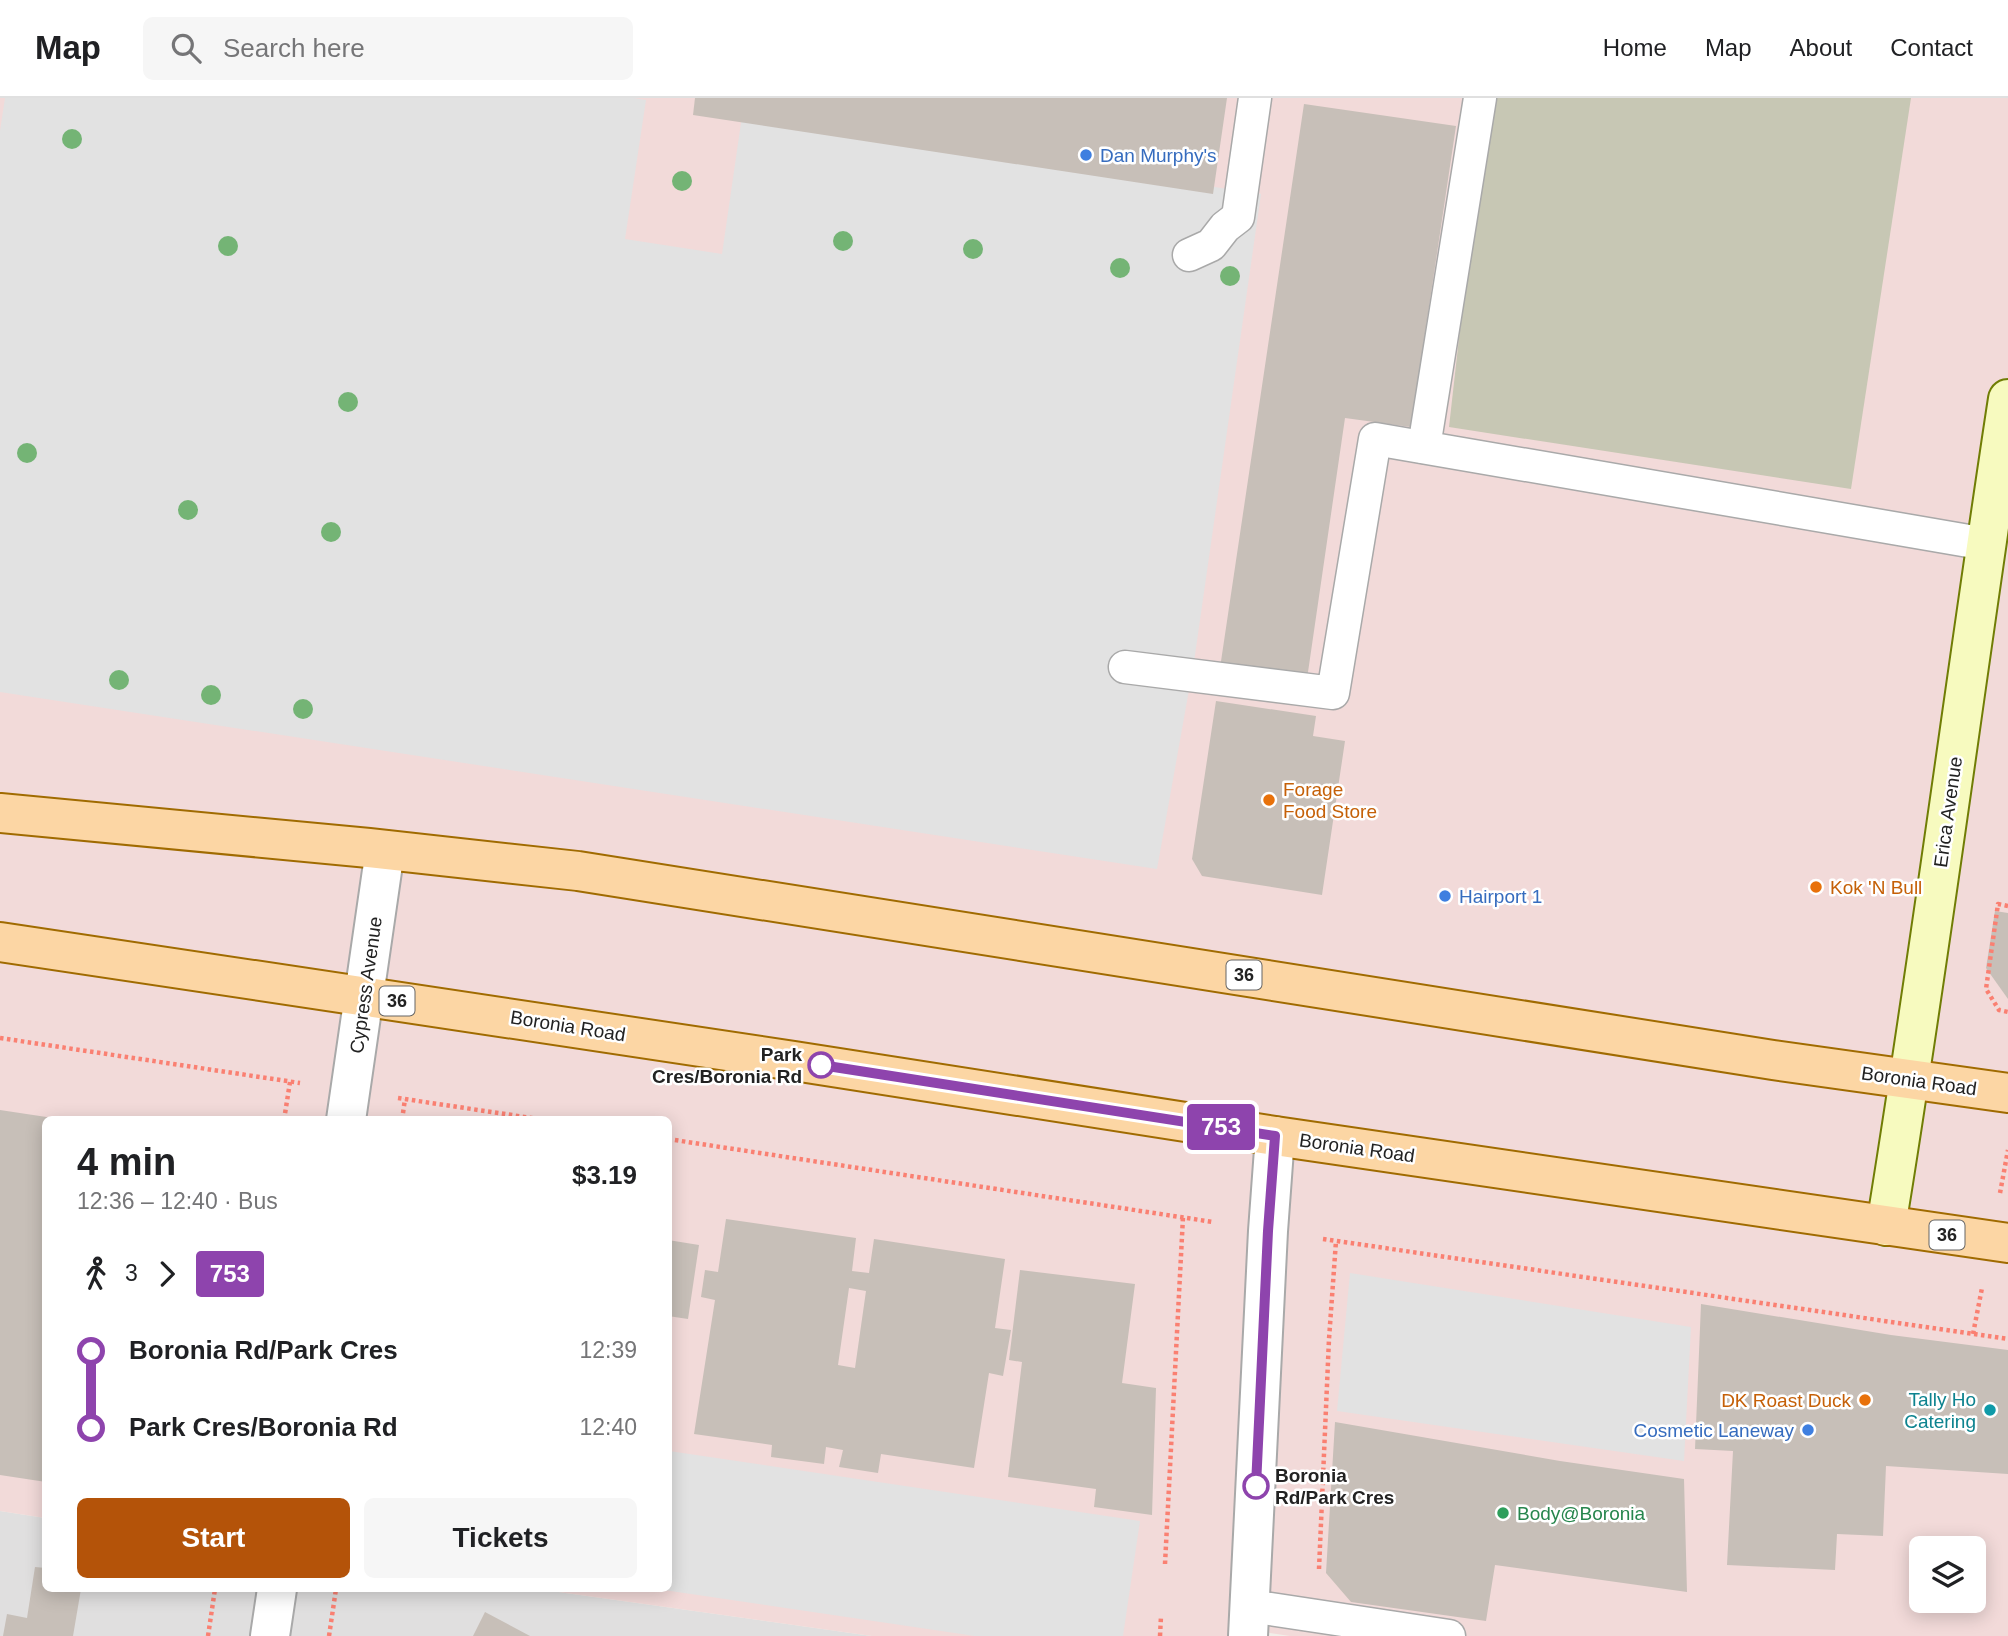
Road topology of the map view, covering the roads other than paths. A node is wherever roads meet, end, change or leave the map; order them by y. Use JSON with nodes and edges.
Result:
{"nodes":[{"id":1,"x":1255,"y":98,"type":"edge"},
{"id":2,"x":1480,"y":98,"type":"edge"},
{"id":3,"x":1189,"y":255,"type":"dead end"},
{"id":4,"x":2008,"y":399,"type":"edge"},
{"id":5,"x":1424,"y":447,"type":"junction"},
{"id":6,"x":1986,"y":544,"type":"junction"},
{"id":7,"x":1125,"y":667,"type":"dead end"},
{"id":8,"x":0,"y":813,"type":"edge"},
{"id":9,"x":385,"y":849,"type":"junction"},
{"id":10,"x":0,"y":942,"type":"edge"},
{"id":11,"x":364,"y":996,"type":"junction"},
{"id":12,"x":1910,"y":1080,"type":"junction"},
{"id":13,"x":2008,"y":1094,"type":"edge"},
{"id":14,"x":347,"y":1116,"type":"edge"},
{"id":15,"x":1275,"y":1136,"type":"junction"},
{"id":16,"x":1886,"y":1226,"type":"junction"},
{"id":17,"x":2008,"y":1243,"type":"edge"},
{"id":18,"x":277,"y":1592,"type":"edge"},
{"id":19,"x":1249,"y":1621,"type":"edge"},
{"id":20,"x":270,"y":1636,"type":"edge"},
{"id":21,"x":1449,"y":1636,"type":"edge"}],
"edges":[{"from":1,"to":3,"type":"lane"},
{"from":2,"to":5,"type":"lane"},
{"from":4,"to":6,"type":"main road","name":"Erica Avenue"},
{"from":5,"to":6,"type":"lane"},
{"from":5,"to":7,"type":"lane"},
{"from":6,"to":12,"type":"main road","name":"Erica Avenue"},
{"from":8,"to":9,"type":"main road","name":"Boronia Road","number":"36"},
{"from":9,"to":11,"type":"street","name":"Cypress Avenue"},
{"from":9,"to":12,"type":"main road","name":"Boronia Road","number":"36"},
{"from":10,"to":11,"type":"main road","name":"Boronia Road","number":"36"},
{"from":11,"to":14,"type":"street","name":"Cypress Avenue"},
{"from":11,"to":15,"type":"main road","name":"Boronia Road","number":"36"},
{"from":12,"to":13,"type":"main road","name":"Boronia Road","number":"36"},
{"from":12,"to":16,"type":"main road","name":"Erica Avenue"},
{"from":15,"to":16,"type":"main road","name":"Boronia Road","number":"36"},
{"from":15,"to":19,"type":"street"},
{"from":16,"to":17,"type":"main road","name":"Boronia Road","number":"36"},
{"from":18,"to":20,"type":"street"},
{"from":19,"to":21,"type":"lane"}]}
